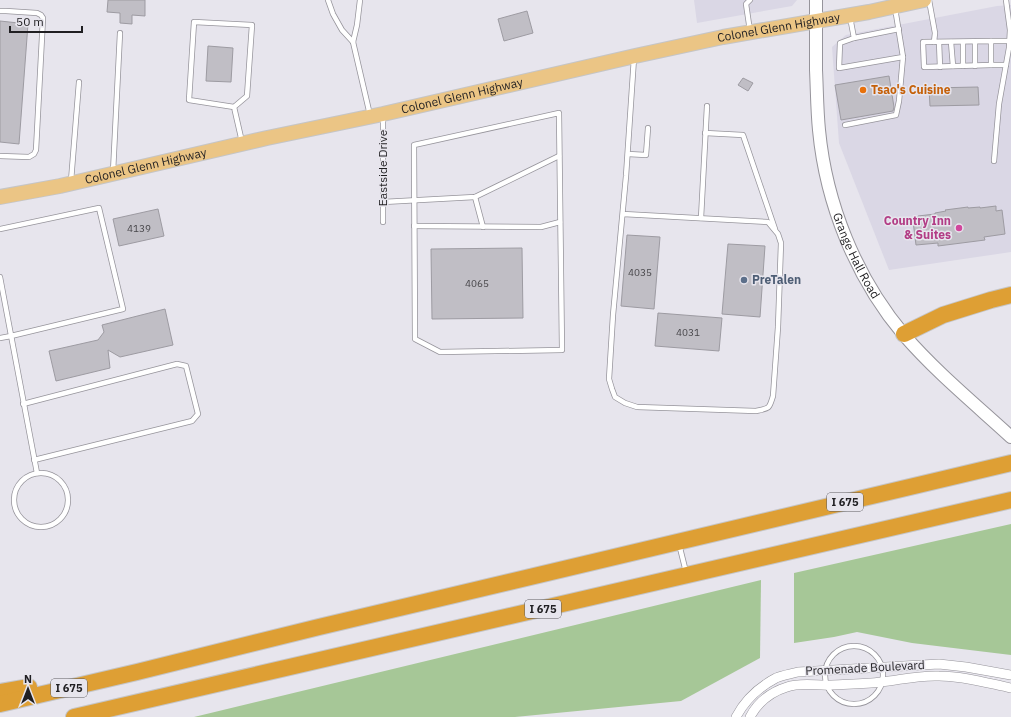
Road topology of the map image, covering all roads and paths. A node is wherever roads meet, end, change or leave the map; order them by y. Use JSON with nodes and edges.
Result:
{"nodes":[{"id":1,"x":328,"y":0,"type":"edge"},
{"id":2,"x":360,"y":0,"type":"edge"},
{"id":3,"x":750,"y":0,"type":"edge"},
{"id":4,"x":816,"y":0,"type":"edge"},
{"id":5,"x":923,"y":0,"type":"edge"},
{"id":6,"x":1006,"y":0,"type":"edge"},
{"id":7,"x":889,"y":6,"type":"junction"},
{"id":8,"x":0,"y":11,"type":"edge"},
{"id":9,"x":850,"y":15,"type":"junction"},
{"id":10,"x":816,"y":21,"type":"junction"},
{"id":11,"x":899,"y":29,"type":"junction"},
{"id":12,"x":120,"y":32,"type":"dead end"},
{"id":13,"x":750,"y":32,"type":"junction"},
{"id":14,"x":854,"y":38,"type":"junction"},
{"id":15,"x":991,"y":41,"type":"junction"},
{"id":16,"x":1009,"y":41,"type":"junction"},
{"id":17,"x":353,"y":42,"type":"junction"},
{"id":18,"x":937,"y":42,"type":"junction"},
{"id":19,"x":951,"y":42,"type":"junction"},
{"id":20,"x":963,"y":42,"type":"junction"},
{"id":21,"x":975,"y":42,"type":"junction"},
{"id":22,"x":635,"y":56,"type":"junction"},
{"id":23,"x":904,"y":57,"type":"junction"},
{"id":24,"x":991,"y":65,"type":"junction"},
{"id":25,"x":1006,"y":65,"type":"junction"},
{"id":26,"x":952,"y":66,"type":"junction"},
{"id":27,"x":963,"y":66,"type":"junction"},
{"id":28,"x":975,"y":66,"type":"junction"},
{"id":29,"x":940,"y":67,"type":"junction"},
{"id":30,"x":79,"y":82,"type":"dead end"},
{"id":31,"x":707,"y":106,"type":"dead end"},
{"id":32,"x":234,"y":107,"type":"junction"},
{"id":33,"x":377,"y":115,"type":"junction"},
{"id":34,"x":845,"y":125,"type":"dead end"},
{"id":35,"x":648,"y":128,"type":"dead end"},
{"id":36,"x":705,"y":133,"type":"junction"},
{"id":37,"x":242,"y":144,"type":"junction"},
{"id":38,"x":628,"y":154,"type":"junction"},
{"id":39,"x":0,"y":156,"type":"edge"},
{"id":40,"x":559,"y":156,"type":"junction"},
{"id":41,"x":994,"y":161,"type":"dead end"},
{"id":42,"x":113,"y":173,"type":"junction"},
{"id":43,"x":71,"y":183,"type":"junction"},
{"id":44,"x":0,"y":197,"type":"edge"},
{"id":45,"x":475,"y":197,"type":"junction"},
{"id":46,"x":414,"y":201,"type":"junction"},
{"id":47,"x":383,"y":202,"type":"junction"},
{"id":48,"x":623,"y":214,"type":"junction"},
{"id":49,"x":700,"y":218,"type":"junction"},
{"id":50,"x":383,"y":222,"type":"dead end"},
{"id":51,"x":560,"y":222,"type":"junction"},
{"id":52,"x":414,"y":226,"type":"junction"},
{"id":53,"x":483,"y":227,"type":"junction"},
{"id":54,"x":0,"y":229,"type":"edge"},
{"id":55,"x":776,"y":232,"type":"junction"},
{"id":56,"x":0,"y":277,"type":"edge"},
{"id":57,"x":1011,"y":295,"type":"edge"},
{"id":58,"x":904,"y":334,"type":"junction"},
{"id":59,"x":11,"y":336,"type":"junction"},
{"id":60,"x":0,"y":338,"type":"edge"},
{"id":61,"x":23,"y":404,"type":"junction"},
{"id":62,"x":1011,"y":437,"type":"edge"},
{"id":63,"x":34,"y":460,"type":"junction"},
{"id":64,"x":1011,"y":463,"type":"edge"},
{"id":65,"x":36,"y":473,"type":"junction"},
{"id":66,"x":1011,"y":500,"type":"edge"},
{"id":67,"x":678,"y":541,"type":"junction"},
{"id":68,"x":687,"y":575,"type":"junction"},
{"id":69,"x":882,"y":668,"type":"junction"},
{"id":70,"x":825,"y":670,"type":"junction"},
{"id":71,"x":138,"y":672,"type":"junction"},
{"id":72,"x":1011,"y":675,"type":"edge"},
{"id":73,"x":882,"y":682,"type":"junction"},
{"id":74,"x":826,"y":686,"type":"junction"},
{"id":75,"x":1011,"y":688,"type":"edge"},
{"id":76,"x":0,"y":692,"type":"edge"},
{"id":77,"x":0,"y":704,"type":"edge"},
{"id":78,"x":74,"y":717,"type":"edge"},
{"id":79,"x":736,"y":717,"type":"edge"},
{"id":80,"x":750,"y":717,"type":"edge"}],
"edges":[{"from":1,"to":17,"type":"lane"},
{"from":2,"to":17,"type":"lane"},
{"from":3,"to":13,"type":"lane"},
{"from":4,"to":10,"type":"main road","name":"Grange Hall Road"},
{"from":5,"to":7,"type":"main road","name":"Colonel Glenn Highway"},
{"from":5,"to":18,"type":"lane"},
{"from":6,"to":16,"type":"lane"},
{"from":7,"to":9,"type":"main road","name":"Colonel Glenn Highway"},
{"from":7,"to":11,"type":"lane"},
{"from":8,"to":39,"type":"lane"},
{"from":9,"to":10,"type":"main road","name":"Colonel Glenn Highway"},
{"from":9,"to":14,"type":"lane"},
{"from":10,"to":13,"type":"main road","name":"Colonel Glenn Highway"},
{"from":10,"to":58,"type":"main road","name":"Grange Hall Road"},
{"from":11,"to":14,"type":"lane"},
{"from":11,"to":23,"type":"lane"},
{"from":12,"to":42,"type":"lane"},
{"from":13,"to":22,"type":"main road","name":"Colonel Glenn Highway"},
{"from":14,"to":23,"type":"lane"},
{"from":15,"to":16,"type":"lane"},
{"from":15,"to":21,"type":"lane"},
{"from":15,"to":24,"type":"lane"},
{"from":16,"to":25,"type":"lane"},
{"from":17,"to":33,"type":"lane","name":"Eastside Drive"},
{"from":18,"to":19,"type":"lane"},
{"from":18,"to":29,"type":"lane"},
{"from":18,"to":29,"type":"lane"},
{"from":19,"to":20,"type":"lane"},
{"from":19,"to":26,"type":"lane"},
{"from":20,"to":21,"type":"lane"},
{"from":20,"to":27,"type":"lane"},
{"from":21,"to":28,"type":"lane"},
{"from":22,"to":33,"type":"main road","name":"Colonel Glenn Highway"},
{"from":22,"to":38,"type":"lane"},
{"from":23,"to":34,"type":"lane"},
{"from":24,"to":25,"type":"lane"},
{"from":24,"to":28,"type":"lane"},
{"from":25,"to":41,"type":"lane"},
{"from":26,"to":27,"type":"lane"},
{"from":26,"to":29,"type":"lane"},
{"from":27,"to":28,"type":"lane"},
{"from":30,"to":43,"type":"lane"},
{"from":31,"to":36,"type":"lane"},
{"from":32,"to":32,"type":"lane"},
{"from":32,"to":37,"type":"lane"},
{"from":33,"to":37,"type":"main road","name":"Colonel Glenn Highway"},
{"from":33,"to":47,"type":"lane","name":"Eastside Drive"},
{"from":35,"to":38,"type":"lane"},
{"from":36,"to":49,"type":"lane"},
{"from":36,"to":55,"type":"lane"},
{"from":37,"to":42,"type":"main road","name":"Colonel Glenn Highway"},
{"from":38,"to":48,"type":"lane"},
{"from":40,"to":45,"type":"lane"},
{"from":40,"to":46,"type":"lane"},
{"from":40,"to":51,"type":"lane"},
{"from":42,"to":43,"type":"main road","name":"Colonel Glenn Highway"},
{"from":43,"to":44,"type":"main road","name":"Colonel Glenn Highway"},
{"from":45,"to":46,"type":"lane"},
{"from":45,"to":53,"type":"lane"},
{"from":46,"to":47,"type":"lane"},
{"from":46,"to":52,"type":"lane"},
{"from":47,"to":50,"type":"lane","name":"Eastside Drive"},
{"from":48,"to":49,"type":"lane"},
{"from":48,"to":55,"type":"lane"},
{"from":49,"to":55,"type":"lane"},
{"from":51,"to":52,"type":"lane"},
{"from":51,"to":53,"type":"lane"},
{"from":52,"to":53,"type":"lane"},
{"from":54,"to":59,"type":"lane"},
{"from":56,"to":59,"type":"lane"},
{"from":57,"to":58,"type":"highway"},
{"from":58,"to":62,"type":"main road","name":"Grange Hall Road"},
{"from":59,"to":60,"type":"lane"},
{"from":59,"to":61,"type":"lane"},
{"from":61,"to":63,"type":"lane"},
{"from":61,"to":63,"type":"lane"},
{"from":63,"to":65,"type":"lane"},
{"from":64,"to":67,"type":"highway","number":"I 675"},
{"from":65,"to":65,"type":"lane"},
{"from":66,"to":68,"type":"highway","number":"I 675"},
{"from":67,"to":68,"type":"lane"},
{"from":67,"to":71,"type":"highway","number":"I 675"},
{"from":68,"to":78,"type":"highway","number":"I 675"},
{"from":69,"to":70,"type":"street","name":"Promenade Boulevard"},
{"from":69,"to":70,"type":"lane"},
{"from":69,"to":72,"type":"street","name":"Promenade Boulevard"},
{"from":69,"to":73,"type":"lane"},
{"from":70,"to":74,"type":"lane"},
{"from":70,"to":79,"type":"street","name":"Promenade Boulevard"},
{"from":71,"to":76,"type":"highway"},
{"from":71,"to":77,"type":"highway","number":"I 675"},
{"from":73,"to":74,"type":"street","name":"Promenade Boulevard"},
{"from":73,"to":74,"type":"lane"},
{"from":73,"to":75,"type":"street","name":"Promenade Boulevard"},
{"from":74,"to":80,"type":"street","name":"Promenade Boulevard"}]}
